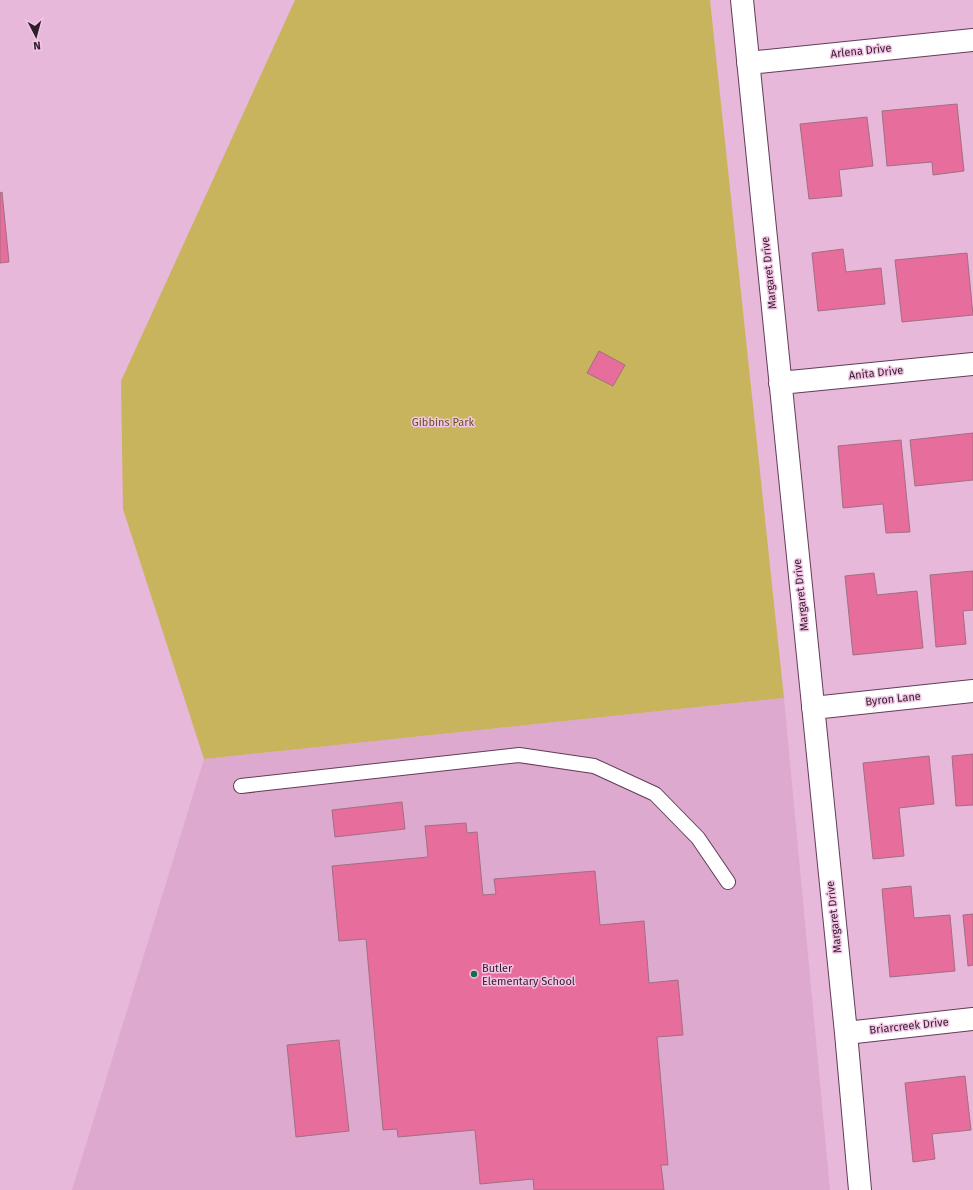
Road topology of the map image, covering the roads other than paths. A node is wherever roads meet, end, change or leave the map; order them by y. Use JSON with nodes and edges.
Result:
{"nodes":[{"id":1,"x":742,"y":0,"type":"edge"},
{"id":2,"x":973,"y":40,"type":"edge"},
{"id":3,"x":748,"y":63,"type":"junction"},
{"id":4,"x":973,"y":364,"type":"edge"},
{"id":5,"x":780,"y":383,"type":"junction"},
{"id":6,"x":973,"y":691,"type":"edge"},
{"id":7,"x":813,"y":708,"type":"junction"},
{"id":8,"x":241,"y":786,"type":"dead end"},
{"id":9,"x":728,"y":882,"type":"dead end"},
{"id":10,"x":973,"y":1020,"type":"edge"},
{"id":11,"x":846,"y":1033,"type":"junction"},
{"id":12,"x":860,"y":1190,"type":"edge"}],
"edges":[{"from":1,"to":3,"type":"street","name":"Margaret Drive"},
{"from":2,"to":3,"type":"street","name":"Arlena Drive"},
{"from":3,"to":5,"type":"street","name":"Margaret Drive"},
{"from":4,"to":5,"type":"street","name":"Anita Drive"},
{"from":5,"to":7,"type":"street","name":"Margaret Drive"},
{"from":6,"to":7,"type":"street","name":"Byron Lane"},
{"from":7,"to":11,"type":"street","name":"Margaret Drive"},
{"from":8,"to":9,"type":"lane"},
{"from":10,"to":11,"type":"street","name":"Briarcreek Drive"},
{"from":11,"to":12,"type":"street","name":"Margaret Drive"}]}
